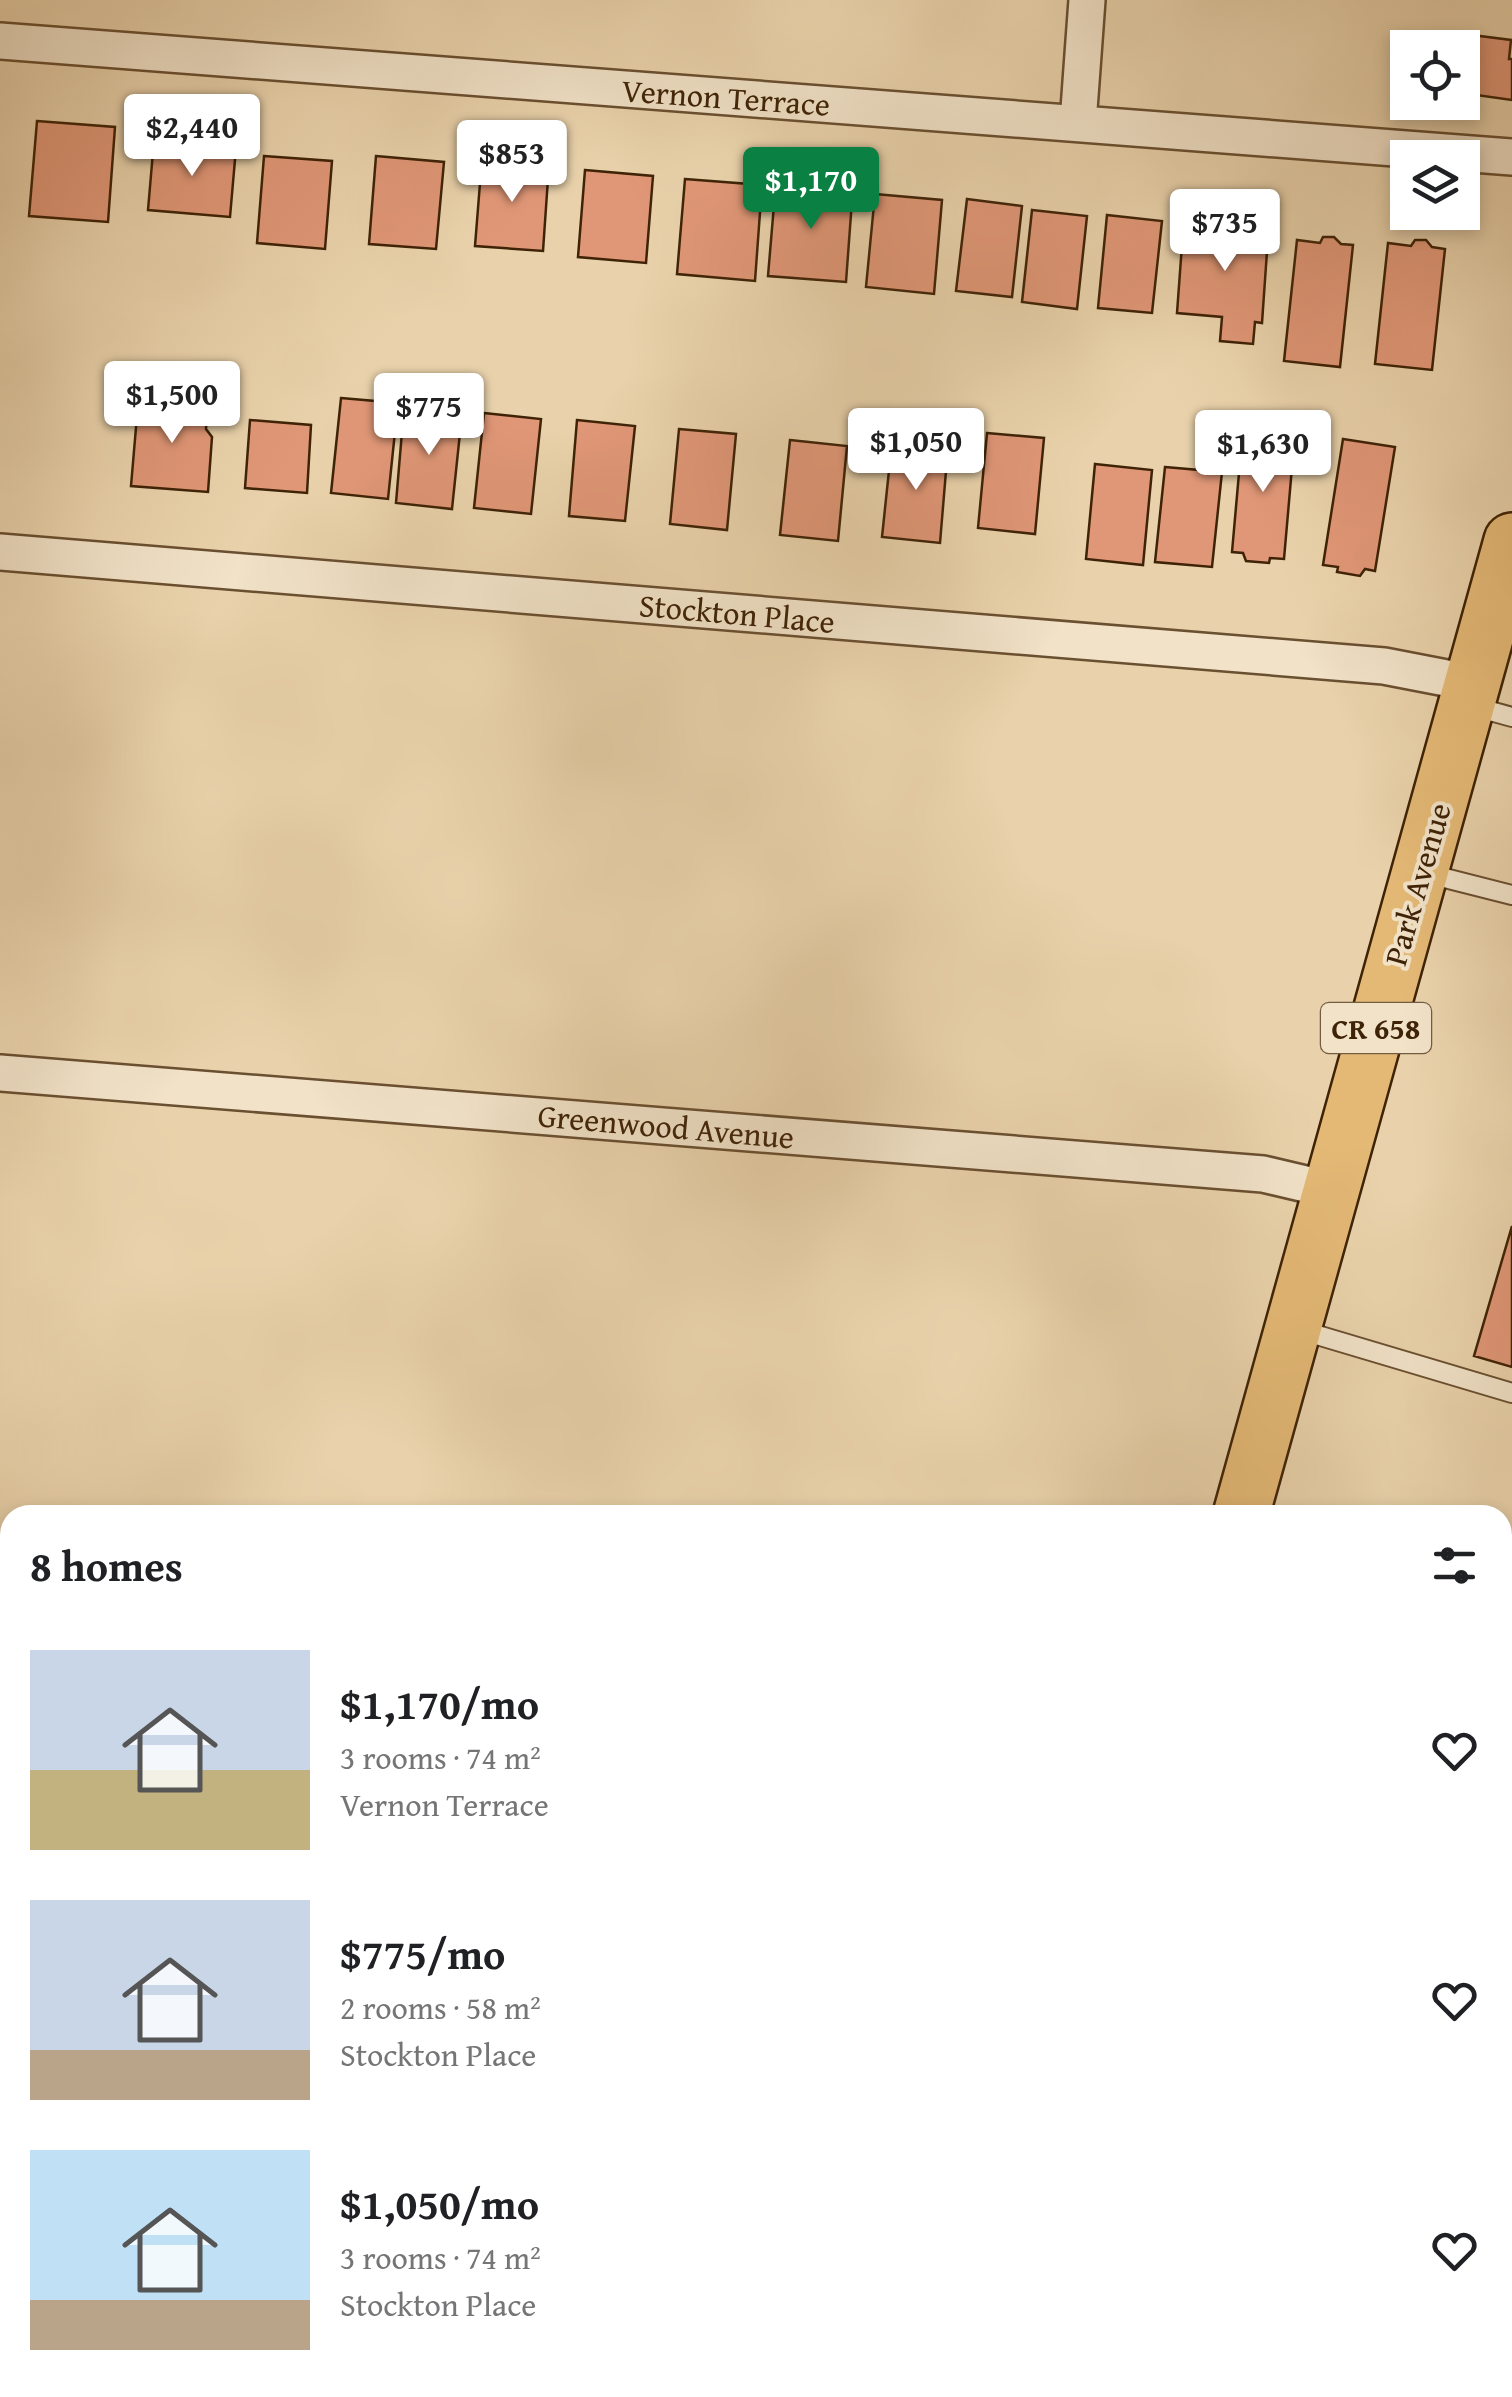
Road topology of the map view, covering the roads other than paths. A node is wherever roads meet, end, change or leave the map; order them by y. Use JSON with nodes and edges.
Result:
{"nodes":[{"id":1,"x":1086,"y":0,"type":"edge"},
{"id":2,"x":0,"y":41,"type":"edge"},
{"id":3,"x":1078,"y":123,"type":"junction"},
{"id":4,"x":1512,"y":157,"type":"edge"},
{"id":5,"x":1512,"y":542,"type":"edge"},
{"id":6,"x":0,"y":552,"type":"edge"},
{"id":7,"x":1484,"y":702,"type":"edge"},
{"id":8,"x":1420,"y":872,"type":"junction"},
{"id":9,"x":1512,"y":895,"type":"edge"},
{"id":10,"x":0,"y":1072,"type":"edge"},
{"id":11,"x":1331,"y":1190,"type":"junction"},
{"id":12,"x":1293,"y":1328,"type":"junction"},
{"id":13,"x":1512,"y":1392,"type":"edge"},
{"id":14,"x":1243,"y":1505,"type":"edge"}],
"edges":[{"from":1,"to":3,"type":"street"},
{"from":2,"to":3,"type":"street","name":"Vernon Terrace"},
{"from":3,"to":4,"type":"street","name":"Vernon Terrace"},
{"from":5,"to":7,"type":"main road","name":"Park Avenue","number":"CR 658"},
{"from":6,"to":7,"type":"street","name":"Stockton Place"},
{"from":7,"to":8,"type":"main road","name":"Park Avenue","number":"CR 658"},
{"from":8,"to":9,"type":"lane"},
{"from":8,"to":11,"type":"main road","name":"Park Avenue","number":"CR 658"},
{"from":10,"to":11,"type":"street","name":"Greenwood Avenue"},
{"from":11,"to":12,"type":"main road","name":"Park Avenue","number":"CR 658"},
{"from":12,"to":13,"type":"lane"},
{"from":12,"to":14,"type":"main road","name":"Park Avenue","number":"CR 658"}]}
